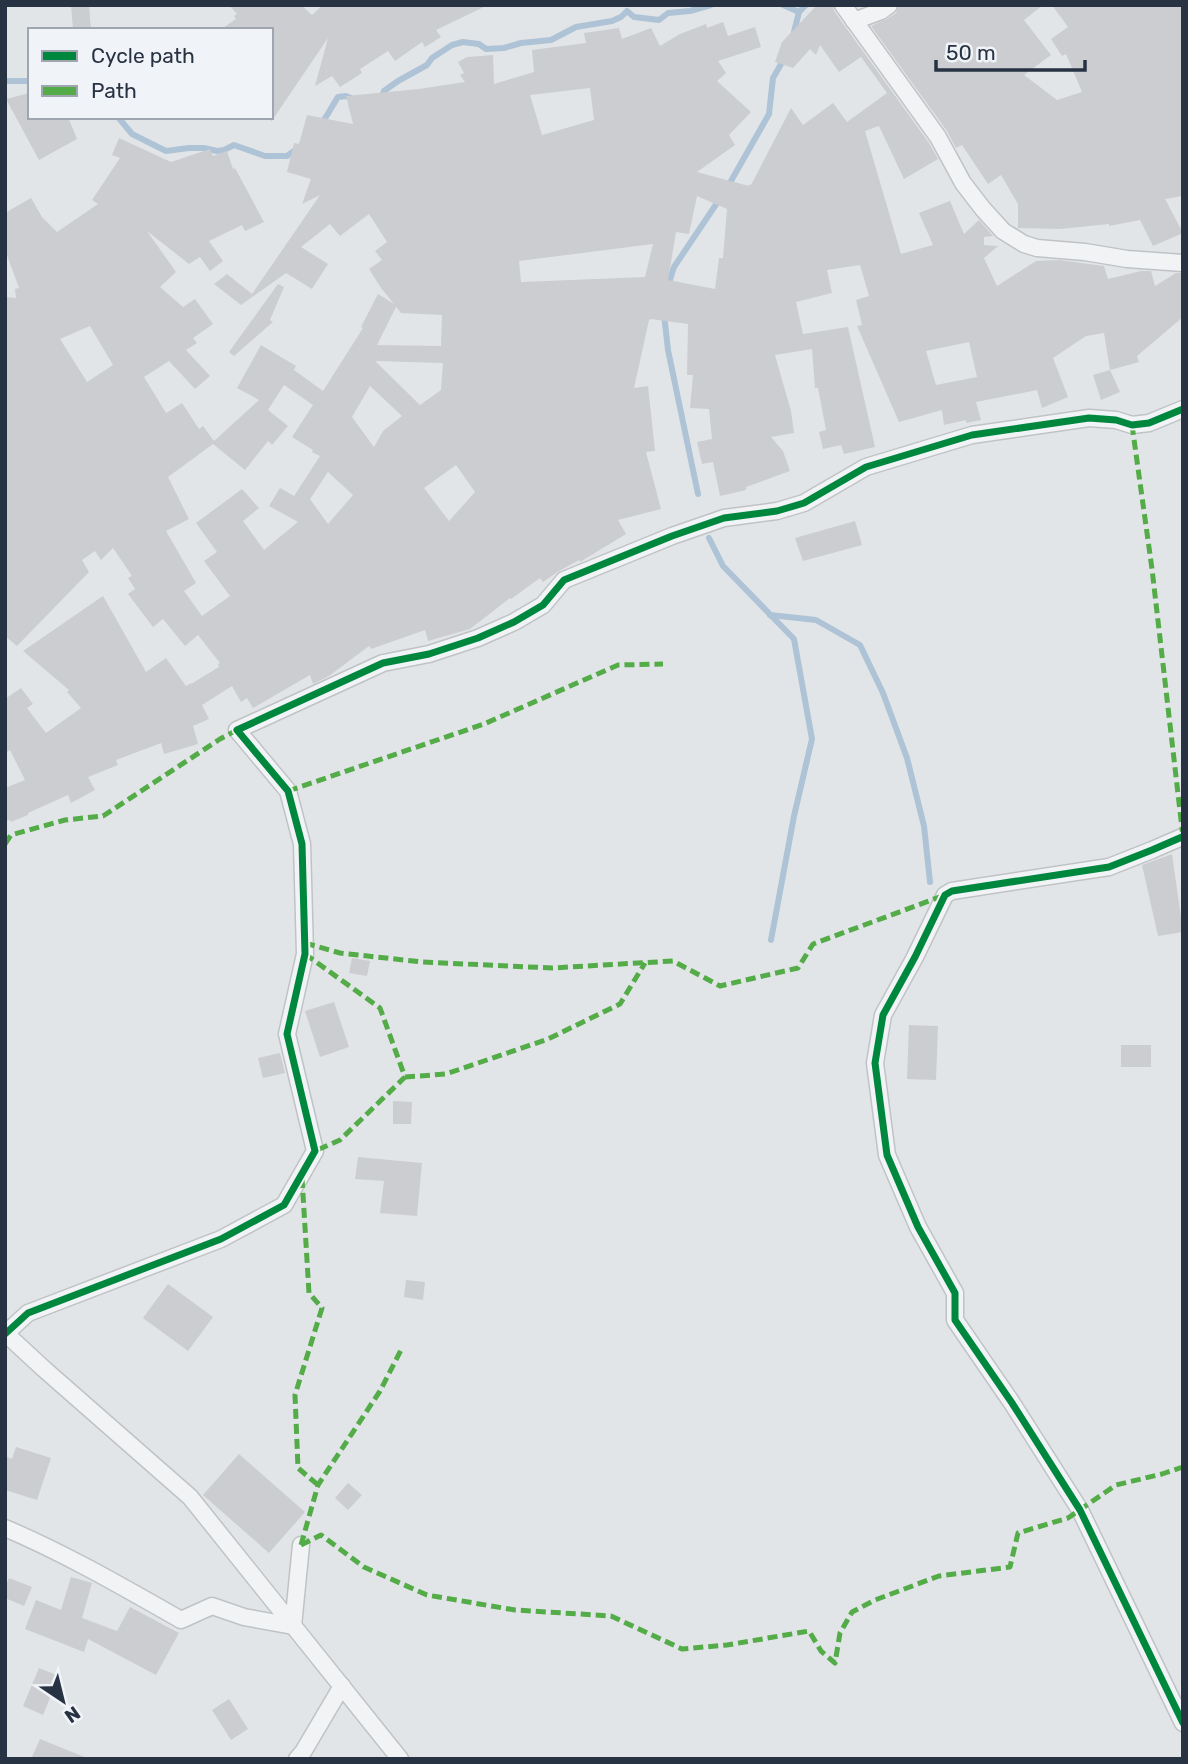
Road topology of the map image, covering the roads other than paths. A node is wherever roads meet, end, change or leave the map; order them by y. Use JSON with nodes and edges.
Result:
{"nodes":[{"id":1,"x":889,"y":5,"type":"edge"},
{"id":2,"x":848,"y":12,"type":"edge"},
{"id":3,"x":1183,"y":262,"type":"edge"},
{"id":4,"x":1183,"y":409,"type":"edge"},
{"id":5,"x":1182,"y":836,"type":"edge"},
{"id":6,"x":5,"y":1334,"type":"edge"},
{"id":7,"x":5,"y":1528,"type":"edge"},
{"id":8,"x":301,"y":1545,"type":"dead end"},
{"id":9,"x":293,"y":1626,"type":"junction"},
{"id":10,"x":342,"y":1686,"type":"junction"},
{"id":11,"x":1183,"y":1723,"type":"edge"},
{"id":12,"x":297,"y":1759,"type":"edge"},
{"id":13,"x":400,"y":1759,"type":"edge"}],
"edges":[{"from":1,"to":2,"type":"street"},
{"from":2,"to":3,"type":"street"},
{"from":4,"to":6,"type":"street"},
{"from":5,"to":11,"type":"street"},
{"from":6,"to":9,"type":"street"},
{"from":7,"to":9,"type":"street"},
{"from":8,"to":9,"type":"street"},
{"from":9,"to":10,"type":"street"},
{"from":10,"to":12,"type":"street"},
{"from":10,"to":13,"type":"street"}]}
